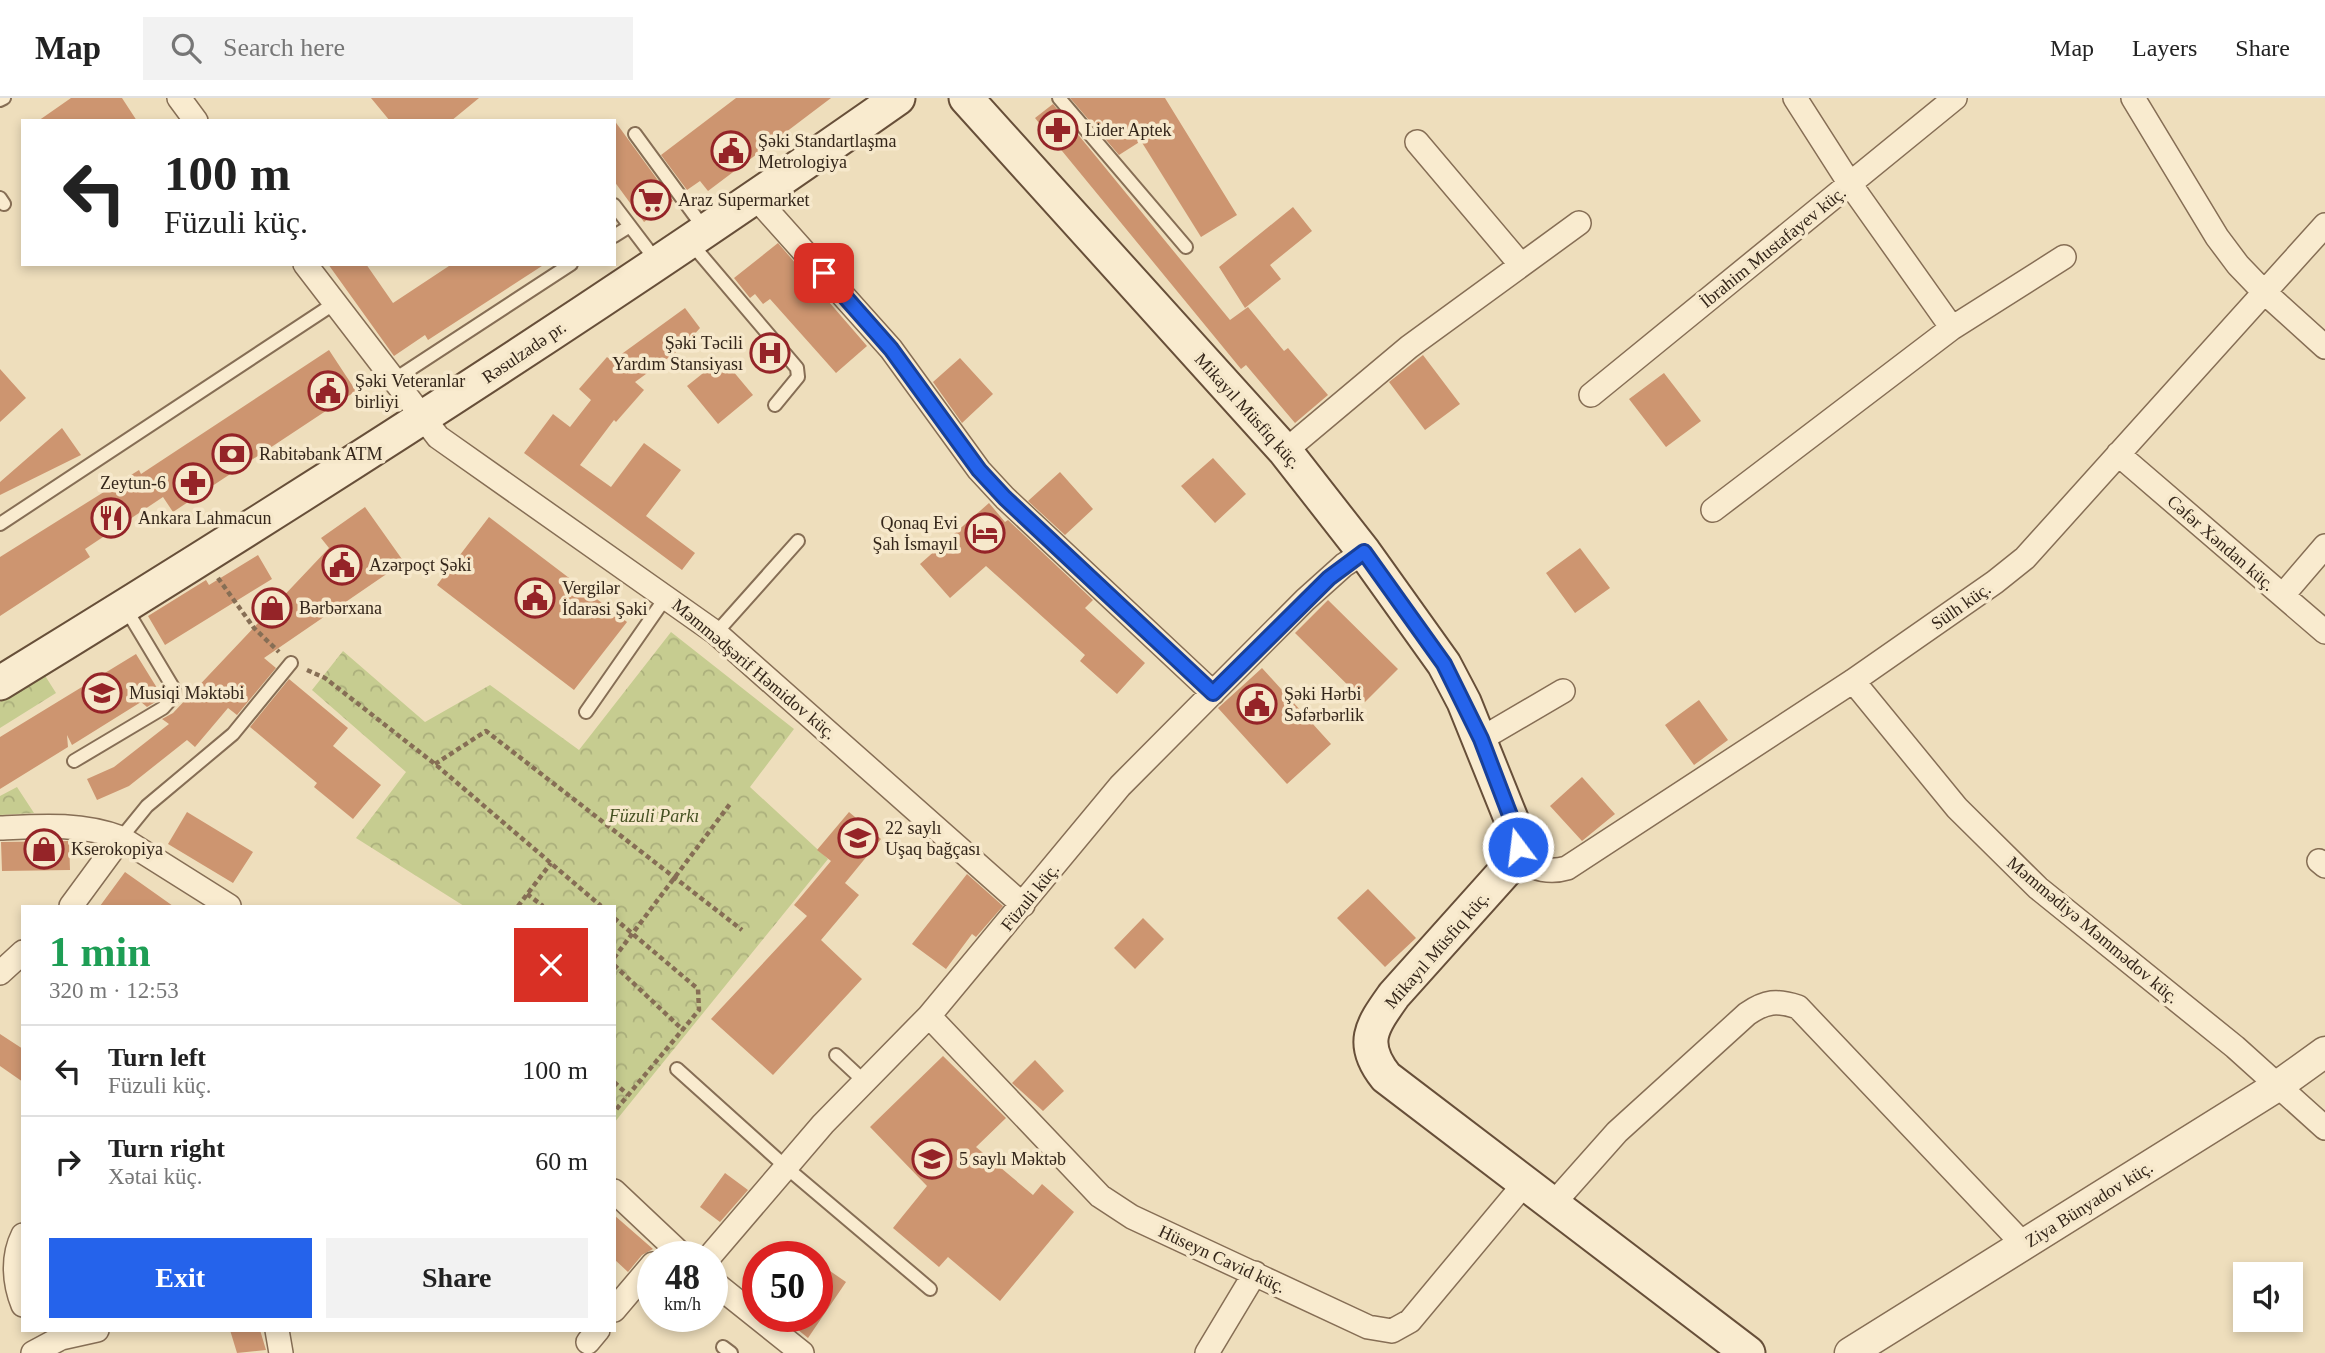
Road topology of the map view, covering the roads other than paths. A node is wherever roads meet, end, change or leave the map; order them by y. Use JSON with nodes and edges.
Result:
{"nodes":[{"id":1,"x":179,"y":98,"type":"edge"},
{"id":2,"x":898,"y":98,"type":"edge"},
{"id":3,"x":967,"y":98,"type":"edge"},
{"id":4,"x":1059,"y":98,"type":"edge"},
{"id":5,"x":1795,"y":98,"type":"edge"},
{"id":6,"x":1955,"y":98,"type":"edge"},
{"id":7,"x":2133,"y":98,"type":"edge"},
{"id":8,"x":195,"y":119,"type":"edge"},
{"id":9,"x":635,"y":134,"type":"dead end"},
{"id":10,"x":1417,"y":142,"type":"dead end"},
{"id":11,"x":1850,"y":184,"type":"junction"},
{"id":12,"x":756,"y":198,"type":"junction"},
{"id":13,"x":616,"y":208,"type":"edge"},
{"id":14,"x":1579,"y":223,"type":"dead end"},
{"id":15,"x":2325,"y":225,"type":"edge"},
{"id":16,"x":630,"y":226,"type":"junction"},
{"id":17,"x":616,"y":235,"type":"edge"},
{"id":18,"x":698,"y":236,"type":"junction"},
{"id":19,"x":1186,"y":247,"type":"dead end"},
{"id":20,"x":2064,"y":257,"type":"dead end"},
{"id":21,"x":658,"y":263,"type":"junction"},
{"id":22,"x":1521,"y":265,"type":"junction"},
{"id":23,"x":307,"y":266,"type":"edge"},
{"id":24,"x":568,"y":266,"type":"edge"},
{"id":25,"x":2263,"y":291,"type":"junction"},
{"id":26,"x":335,"y":303,"type":"junction"},
{"id":27,"x":1952,"y":328,"type":"junction"},
{"id":28,"x":2325,"y":347,"type":"edge"},
{"id":29,"x":392,"y":381,"type":"junction"},
{"id":30,"x":1591,"y":395,"type":"dead end"},
{"id":31,"x":775,"y":405,"type":"dead end"},
{"id":32,"x":422,"y":420,"type":"junction"},
{"id":33,"x":1285,"y":451,"type":"junction"},
{"id":34,"x":2118,"y":454,"type":"junction"},
{"id":35,"x":1713,"y":510,"type":"dead end"},
{"id":36,"x":0,"y":524,"type":"edge"},
{"id":37,"x":798,"y":541,"type":"dead end"},
{"id":38,"x":2325,"y":546,"type":"edge"},
{"id":39,"x":1364,"y":552,"type":"junction"},
{"id":40,"x":2283,"y":595,"type":"junction"},
{"id":41,"x":666,"y":597,"type":"junction"},
{"id":42,"x":124,"y":606,"type":"junction"},
{"id":43,"x":2325,"y":632,"type":"edge"},
{"id":44,"x":716,"y":633,"type":"junction"},
{"id":45,"x":291,"y":663,"type":"road end"},
{"id":46,"x":1853,"y":681,"type":"junction"},
{"id":47,"x":0,"y":683,"type":"edge"},
{"id":48,"x":1563,"y":691,"type":"dead end"},
{"id":49,"x":1213,"y":693,"type":"junction"},
{"id":50,"x":586,"y":712,"type":"dead end"},
{"id":51,"x":1481,"y":739,"type":"junction"},
{"id":52,"x":74,"y":761,"type":"dead end"},
{"id":53,"x":0,"y":828,"type":"edge"},
{"id":54,"x":121,"y":838,"type":"junction"},
{"id":55,"x":1515,"y":860,"type":"junction"},
{"id":56,"x":72,"y":905,"type":"edge"},
{"id":57,"x":227,"y":905,"type":"edge"},
{"id":58,"x":1023,"y":905,"type":"junction"},
{"id":59,"x":21,"y":955,"type":"edge"},
{"id":60,"x":0,"y":973,"type":"edge"},
{"id":61,"x":929,"y":1016,"type":"junction"},
{"id":62,"x":2325,"y":1052,"type":"edge"},
{"id":63,"x":836,"y":1055,"type":"dead end"},
{"id":64,"x":677,"y":1069,"type":"dead end"},
{"id":65,"x":865,"y":1082,"type":"junction"},
{"id":66,"x":2279,"y":1085,"type":"junction"},
{"id":67,"x":2325,"y":1128,"type":"edge"},
{"id":68,"x":787,"y":1168,"type":"junction"},
{"id":69,"x":1525,"y":1183,"type":"junction"},
{"id":70,"x":616,"y":1193,"type":"edge"},
{"id":71,"x":1553,"y":1205,"type":"junction"},
{"id":72,"x":21,"y":1241,"type":"edge"},
{"id":73,"x":661,"y":1241,"type":"edge"},
{"id":74,"x":723,"y":1241,"type":"edge"},
{"id":75,"x":2024,"y":1245,"type":"junction"},
{"id":76,"x":1255,"y":1273,"type":"junction"},
{"id":77,"x":637,"y":1283,"type":"edge"},
{"id":78,"x":930,"y":1289,"type":"dead end"},
{"id":79,"x":728,"y":1294,"type":"edge"},
{"id":80,"x":21,"y":1301,"type":"edge"},
{"id":81,"x":616,"y":1308,"type":"edge"},
{"id":82,"x":87,"y":1332,"type":"edge"},
{"id":83,"x":277,"y":1332,"type":"edge"},
{"id":84,"x":35,"y":1343,"type":"edge"},
{"id":85,"x":281,"y":1353,"type":"edge"},
{"id":86,"x":802,"y":1353,"type":"edge"},
{"id":87,"x":1207,"y":1353,"type":"edge"},
{"id":88,"x":1748,"y":1353,"type":"edge"},
{"id":89,"x":1850,"y":1353,"type":"edge"}],
"edges":[{"from":1,"to":8,"type":"street"},
{"from":2,"to":12,"type":"main road","name":"Rəsulzadə pr."},
{"from":3,"to":33,"type":"main road","name":"Mikayıl Müsfiq küç."},
{"from":4,"to":19,"type":"lane"},
{"from":5,"to":11,"type":"street"},
{"from":6,"to":11,"type":"street","name":"İbrahim Mustafayev küç."},
{"from":7,"to":25,"type":"street"},
{"from":9,"to":18,"type":"lane"},
{"from":10,"to":22,"type":"street"},
{"from":11,"to":27,"type":"street"},
{"from":11,"to":30,"type":"street","name":"İbrahim Mustafayev küç."},
{"from":12,"to":18,"type":"main road","name":"Rəsulzadə pr."},
{"from":12,"to":49,"type":"street"},
{"from":13,"to":16,"type":"lane"},
{"from":14,"to":22,"type":"street"},
{"from":15,"to":25,"type":"street","name":"Sülh küç."},
{"from":16,"to":17,"type":"lane"},
{"from":16,"to":21,"type":"lane"},
{"from":18,"to":21,"type":"main road","name":"Rəsulzadə pr."},
{"from":18,"to":31,"type":"lane"},
{"from":20,"to":27,"type":"street"},
{"from":21,"to":32,"type":"main road","name":"Rəsulzadə pr."},
{"from":22,"to":33,"type":"street"},
{"from":23,"to":26,"type":"street","name":"Məmmədşərif Həmidov küç."},
{"from":24,"to":29,"type":"lane"},
{"from":25,"to":28,"type":"street"},
{"from":25,"to":34,"type":"street","name":"Sülh küç."},
{"from":26,"to":29,"type":"street","name":"Məmmədşərif Həmidov küç."},
{"from":26,"to":36,"type":"lane"},
{"from":27,"to":35,"type":"street"},
{"from":29,"to":32,"type":"street","name":"Məmmədşərif Həmidov küç."},
{"from":32,"to":41,"type":"street","name":"Məmmədşərif Həmidov küç."},
{"from":32,"to":42,"type":"main road","name":"Rəsulzadə pr."},
{"from":33,"to":39,"type":"main road","name":"Mikayıl Müsfiq küç."},
{"from":34,"to":40,"type":"street","name":"Cəfər Xəndan küç."},
{"from":34,"to":46,"type":"street","name":"Sülh küç."},
{"from":37,"to":44,"type":"lane"},
{"from":38,"to":40,"type":"street"},
{"from":39,"to":49,"type":"street","name":"Füzuli küç."},
{"from":39,"to":51,"type":"main road","name":"Mikayıl Müsfiq küç."},
{"from":40,"to":43,"type":"street","name":"Cəfər Xəndan küç."},
{"from":41,"to":44,"type":"street","name":"Məmmədşərif Həmidov küç."},
{"from":41,"to":50,"type":"lane"},
{"from":42,"to":47,"type":"main road","name":"Rəsulzadə pr."},
{"from":42,"to":52,"type":"lane"},
{"from":44,"to":58,"type":"street","name":"Məmmədşərif Həmidov küç."},
{"from":45,"to":54,"type":"lane"},
{"from":46,"to":55,"type":"street","name":"Sülh küç."},
{"from":46,"to":66,"type":"street","name":"Məmmədiyə Məmmədov küç."},
{"from":48,"to":51,"type":"street"},
{"from":49,"to":58,"type":"street","name":"Füzuli küç."},
{"from":51,"to":55,"type":"main road","name":"Mikayıl Müsfiq küç."},
{"from":53,"to":54,"type":"street"},
{"from":54,"to":56,"type":"street"},
{"from":54,"to":57,"type":"street"},
{"from":55,"to":69,"type":"main road","name":"Mikayıl Müsfiq küç."},
{"from":58,"to":61,"type":"street","name":"Füzuli küç."},
{"from":59,"to":60,"type":"street"},
{"from":61,"to":65,"type":"street","name":"Füzuli küç."},
{"from":61,"to":76,"type":"street","name":"Hüseyn Cavid küç."},
{"from":62,"to":66,"type":"street","name":"Ziya Bünyadov küç."},
{"from":63,"to":65,"type":"lane"},
{"from":64,"to":68,"type":"lane"},
{"from":65,"to":68,"type":"street","name":"Füzuli küç."},
{"from":66,"to":67,"type":"street","name":"Məmmədiyə Məmmədov küç."},
{"from":66,"to":75,"type":"street","name":"Ziya Bünyadov küç."},
{"from":68,"to":74,"type":"street","name":"Füzuli küç."},
{"from":68,"to":78,"type":"lane"},
{"from":69,"to":71,"type":"main road","name":"Mikayıl Müsfiq küç."},
{"from":69,"to":76,"type":"street","name":"Hüseyn Cavid küç."},
{"from":70,"to":73,"type":"street"},
{"from":71,"to":75,"type":"street"},
{"from":71,"to":88,"type":"main road","name":"Mikayıl Müsfiq küç."},
{"from":72,"to":80,"type":"street"},
{"from":75,"to":89,"type":"street","name":"Ziya Bünyadov küç."},
{"from":76,"to":87,"type":"street"},
{"from":77,"to":81,"type":"street"},
{"from":79,"to":86,"type":"street"},
{"from":82,"to":84,"type":"street"},
{"from":83,"to":85,"type":"street"}]}
